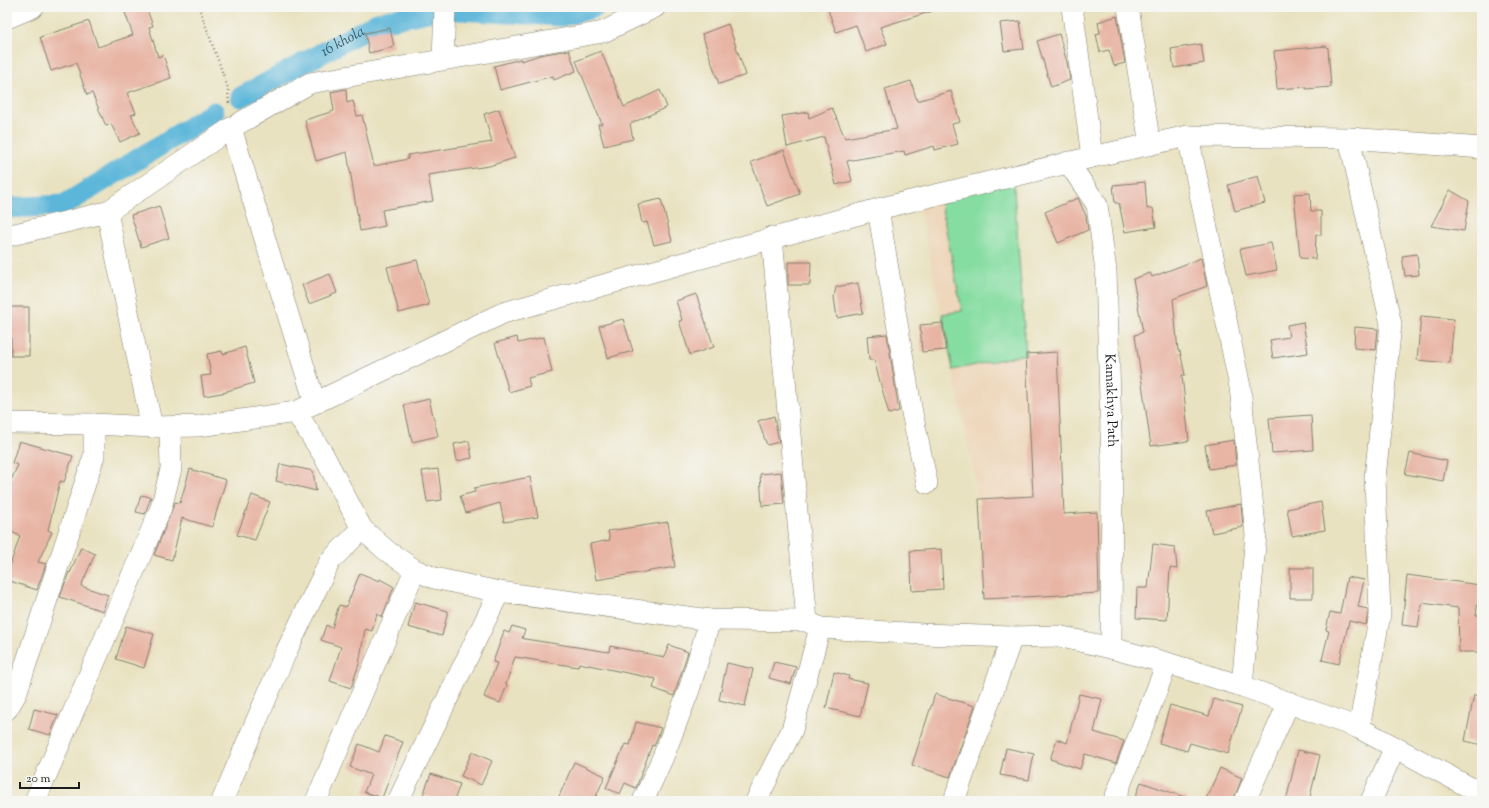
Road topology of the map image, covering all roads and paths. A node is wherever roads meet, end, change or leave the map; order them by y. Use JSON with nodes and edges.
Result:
{"nodes":[{"id":1,"x":33,"y":7,"type":"edge"},
{"id":2,"x":200,"y":7,"type":"edge"},
{"id":3,"x":445,"y":7,"type":"edge"},
{"id":4,"x":655,"y":7,"type":"edge"},
{"id":5,"x":1072,"y":7,"type":"edge"},
{"id":6,"x":1128,"y":7,"type":"edge"},
{"id":7,"x":7,"y":18,"type":"edge"},
{"id":8,"x":443,"y":56,"type":"junction"},
{"id":9,"x":231,"y":128,"type":"junction"},
{"id":10,"x":1188,"y":136,"type":"junction"},
{"id":11,"x":1349,"y":138,"type":"junction"},
{"id":12,"x":1150,"y":145,"type":"junction"},
{"id":13,"x":1482,"y":148,"type":"edge"},
{"id":14,"x":1092,"y":157,"type":"junction"},
{"id":15,"x":1068,"y":162,"type":"junction"},
{"id":16,"x":878,"y":209,"type":"junction"},
{"id":17,"x":107,"y":212,"type":"junction"},
{"id":18,"x":7,"y":236,"type":"edge"},
{"id":19,"x":772,"y":237,"type":"junction"},
{"id":20,"x":315,"y":403,"type":"junction"},
{"id":21,"x":296,"y":412,"type":"junction"},
{"id":22,"x":7,"y":423,"type":"edge"},
{"id":23,"x":94,"y":424,"type":"junction"},
{"id":24,"x":161,"y":427,"type":"junction"},
{"id":25,"x":927,"y":483,"type":"dead end"},
{"id":26,"x":362,"y":529,"type":"junction"},
{"id":27,"x":415,"y":570,"type":"junction"},
{"id":28,"x":499,"y":592,"type":"junction"},
{"id":29,"x":710,"y":620,"type":"junction"},
{"id":30,"x":814,"y":624,"type":"junction"},
{"id":31,"x":1012,"y":637,"type":"junction"},
{"id":32,"x":1111,"y":648,"type":"junction"},
{"id":33,"x":1166,"y":663,"type":"junction"},
{"id":34,"x":1242,"y":686,"type":"junction"},
{"id":35,"x":1289,"y":702,"type":"junction"},
{"id":36,"x":7,"y":709,"type":"edge"},
{"id":37,"x":1359,"y":728,"type":"junction"},
{"id":38,"x":1395,"y":747,"type":"junction"},
{"id":39,"x":1482,"y":794,"type":"edge"},
{"id":40,"x":35,"y":801,"type":"edge"},
{"id":41,"x":222,"y":801,"type":"edge"},
{"id":42,"x":316,"y":801,"type":"edge"},
{"id":43,"x":398,"y":801,"type":"edge"},
{"id":44,"x":643,"y":801,"type":"edge"},
{"id":45,"x":756,"y":801,"type":"edge"},
{"id":46,"x":954,"y":801,"type":"edge"},
{"id":47,"x":1114,"y":801,"type":"edge"},
{"id":48,"x":1245,"y":801,"type":"edge"},
{"id":49,"x":1371,"y":801,"type":"edge"}],
"edges":[{"from":1,"to":7,"type":"street"},
{"from":2,"to":9,"type":"path"},
{"from":3,"to":8,"type":"street"},
{"from":4,"to":8,"type":"street"},
{"from":5,"to":14,"type":"street"},
{"from":6,"to":12,"type":"street"},
{"from":8,"to":9,"type":"street"},
{"from":9,"to":17,"type":"street"},
{"from":9,"to":20,"type":"street"},
{"from":10,"to":11,"type":"street"},
{"from":10,"to":12,"type":"street"},
{"from":10,"to":34,"type":"street"},
{"from":11,"to":13,"type":"street"},
{"from":11,"to":37,"type":"street"},
{"from":12,"to":14,"type":"street"},
{"from":14,"to":15,"type":"street"},
{"from":15,"to":16,"type":"street"},
{"from":15,"to":32,"type":"street","name":"Kamakhya Path"},
{"from":16,"to":19,"type":"street"},
{"from":16,"to":25,"type":"street"},
{"from":17,"to":18,"type":"street"},
{"from":17,"to":24,"type":"street"},
{"from":19,"to":20,"type":"street"},
{"from":19,"to":30,"type":"street"},
{"from":20,"to":21,"type":"street"},
{"from":21,"to":24,"type":"street"},
{"from":21,"to":26,"type":"street"},
{"from":22,"to":23,"type":"street"},
{"from":23,"to":24,"type":"street"},
{"from":23,"to":36,"type":"street"},
{"from":24,"to":40,"type":"street"},
{"from":26,"to":27,"type":"street"},
{"from":26,"to":41,"type":"street"},
{"from":27,"to":28,"type":"street"},
{"from":27,"to":42,"type":"street"},
{"from":28,"to":29,"type":"street"},
{"from":28,"to":43,"type":"street"},
{"from":29,"to":30,"type":"street"},
{"from":29,"to":44,"type":"street"},
{"from":30,"to":31,"type":"street"},
{"from":30,"to":45,"type":"street"},
{"from":31,"to":32,"type":"street"},
{"from":31,"to":46,"type":"street"},
{"from":32,"to":33,"type":"street"},
{"from":33,"to":34,"type":"street"},
{"from":33,"to":47,"type":"street"},
{"from":34,"to":35,"type":"street"},
{"from":35,"to":37,"type":"street"},
{"from":35,"to":48,"type":"street"},
{"from":37,"to":38,"type":"street"},
{"from":38,"to":39,"type":"street"},
{"from":38,"to":49,"type":"street"}]}
